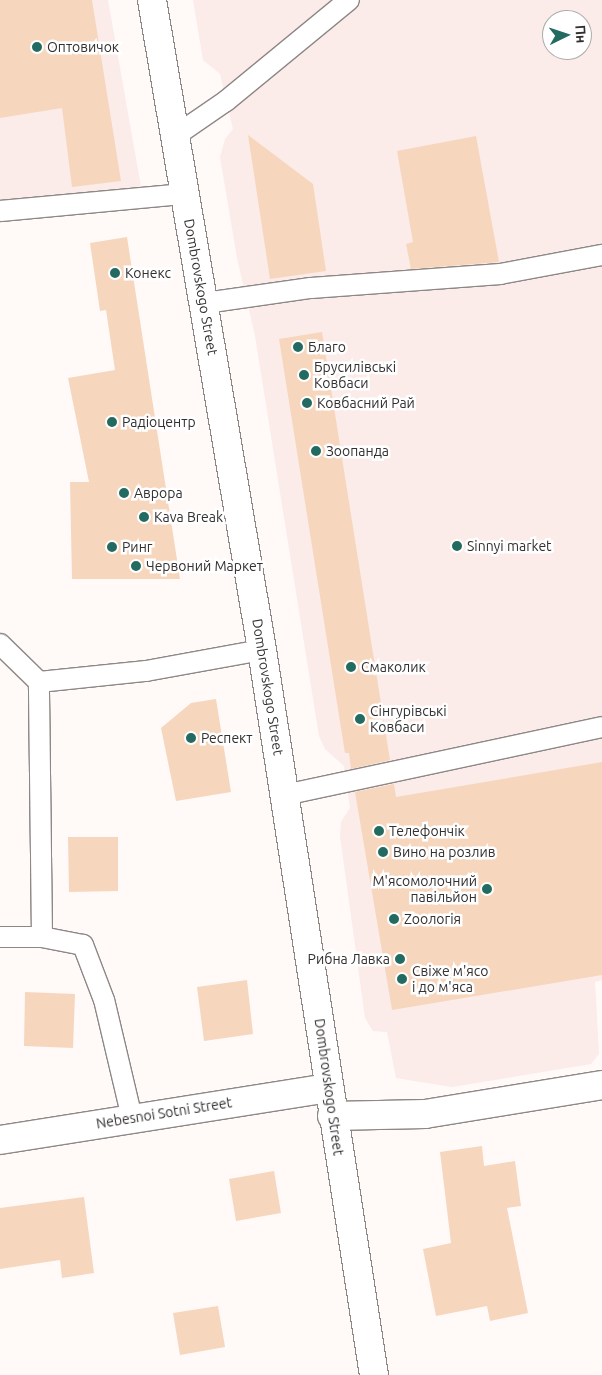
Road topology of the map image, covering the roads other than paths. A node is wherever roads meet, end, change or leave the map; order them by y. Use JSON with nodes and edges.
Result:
{"nodes":[{"id":1,"x":152,"y":0,"type":"edge"},
{"id":2,"x":349,"y":0,"type":"edge"},
{"id":3,"x":175,"y":136,"type":"junction"},
{"id":4,"x":185,"y":194,"type":"junction"},
{"id":5,"x":0,"y":211,"type":"edge"},
{"id":6,"x":602,"y":255,"type":"edge"},
{"id":7,"x":205,"y":303,"type":"junction"},
{"id":8,"x":0,"y":644,"type":"edge"},
{"id":9,"x":262,"y":650,"type":"junction"},
{"id":10,"x":39,"y":682,"type":"junction"},
{"id":11,"x":602,"y":727,"type":"edge"},
{"id":12,"x":286,"y":796,"type":"junction"},
{"id":13,"x":0,"y":937,"type":"edge"},
{"id":14,"x":42,"y":937,"type":"junction"},
{"id":15,"x":602,"y":1085,"type":"edge"},
{"id":16,"x":328,"y":1088,"type":"junction"},
{"id":17,"x":332,"y":1116,"type":"junction"},
{"id":18,"x":132,"y":1118,"type":"junction"},
{"id":19,"x":0,"y":1140,"type":"edge"},
{"id":20,"x":374,"y":1375,"type":"edge"}],
"edges":[{"from":1,"to":3,"type":"street","name":"Dombrovskogo Street"},
{"from":2,"to":3,"type":"lane"},
{"from":3,"to":4,"type":"street","name":"Dombrovskogo Street"},
{"from":4,"to":5,"type":"lane"},
{"from":4,"to":7,"type":"street","name":"Dombrovskogo Street"},
{"from":6,"to":7,"type":"lane"},
{"from":7,"to":9,"type":"street","name":"Dombrovskogo Street"},
{"from":8,"to":10,"type":"lane"},
{"from":9,"to":10,"type":"lane"},
{"from":9,"to":12,"type":"street","name":"Dombrovskogo Street"},
{"from":10,"to":14,"type":"lane"},
{"from":11,"to":12,"type":"lane"},
{"from":12,"to":16,"type":"street","name":"Dombrovskogo Street"},
{"from":13,"to":14,"type":"lane"},
{"from":14,"to":18,"type":"lane"},
{"from":15,"to":17,"type":"street"},
{"from":16,"to":17,"type":"street","name":"Dombrovskogo Street"},
{"from":16,"to":18,"type":"street","name":"Nebesnoi Sotni Street"},
{"from":17,"to":20,"type":"street","name":"Dombrovskogo Street"},
{"from":18,"to":19,"type":"street","name":"Nebesnoi Sotni Street"}]}
